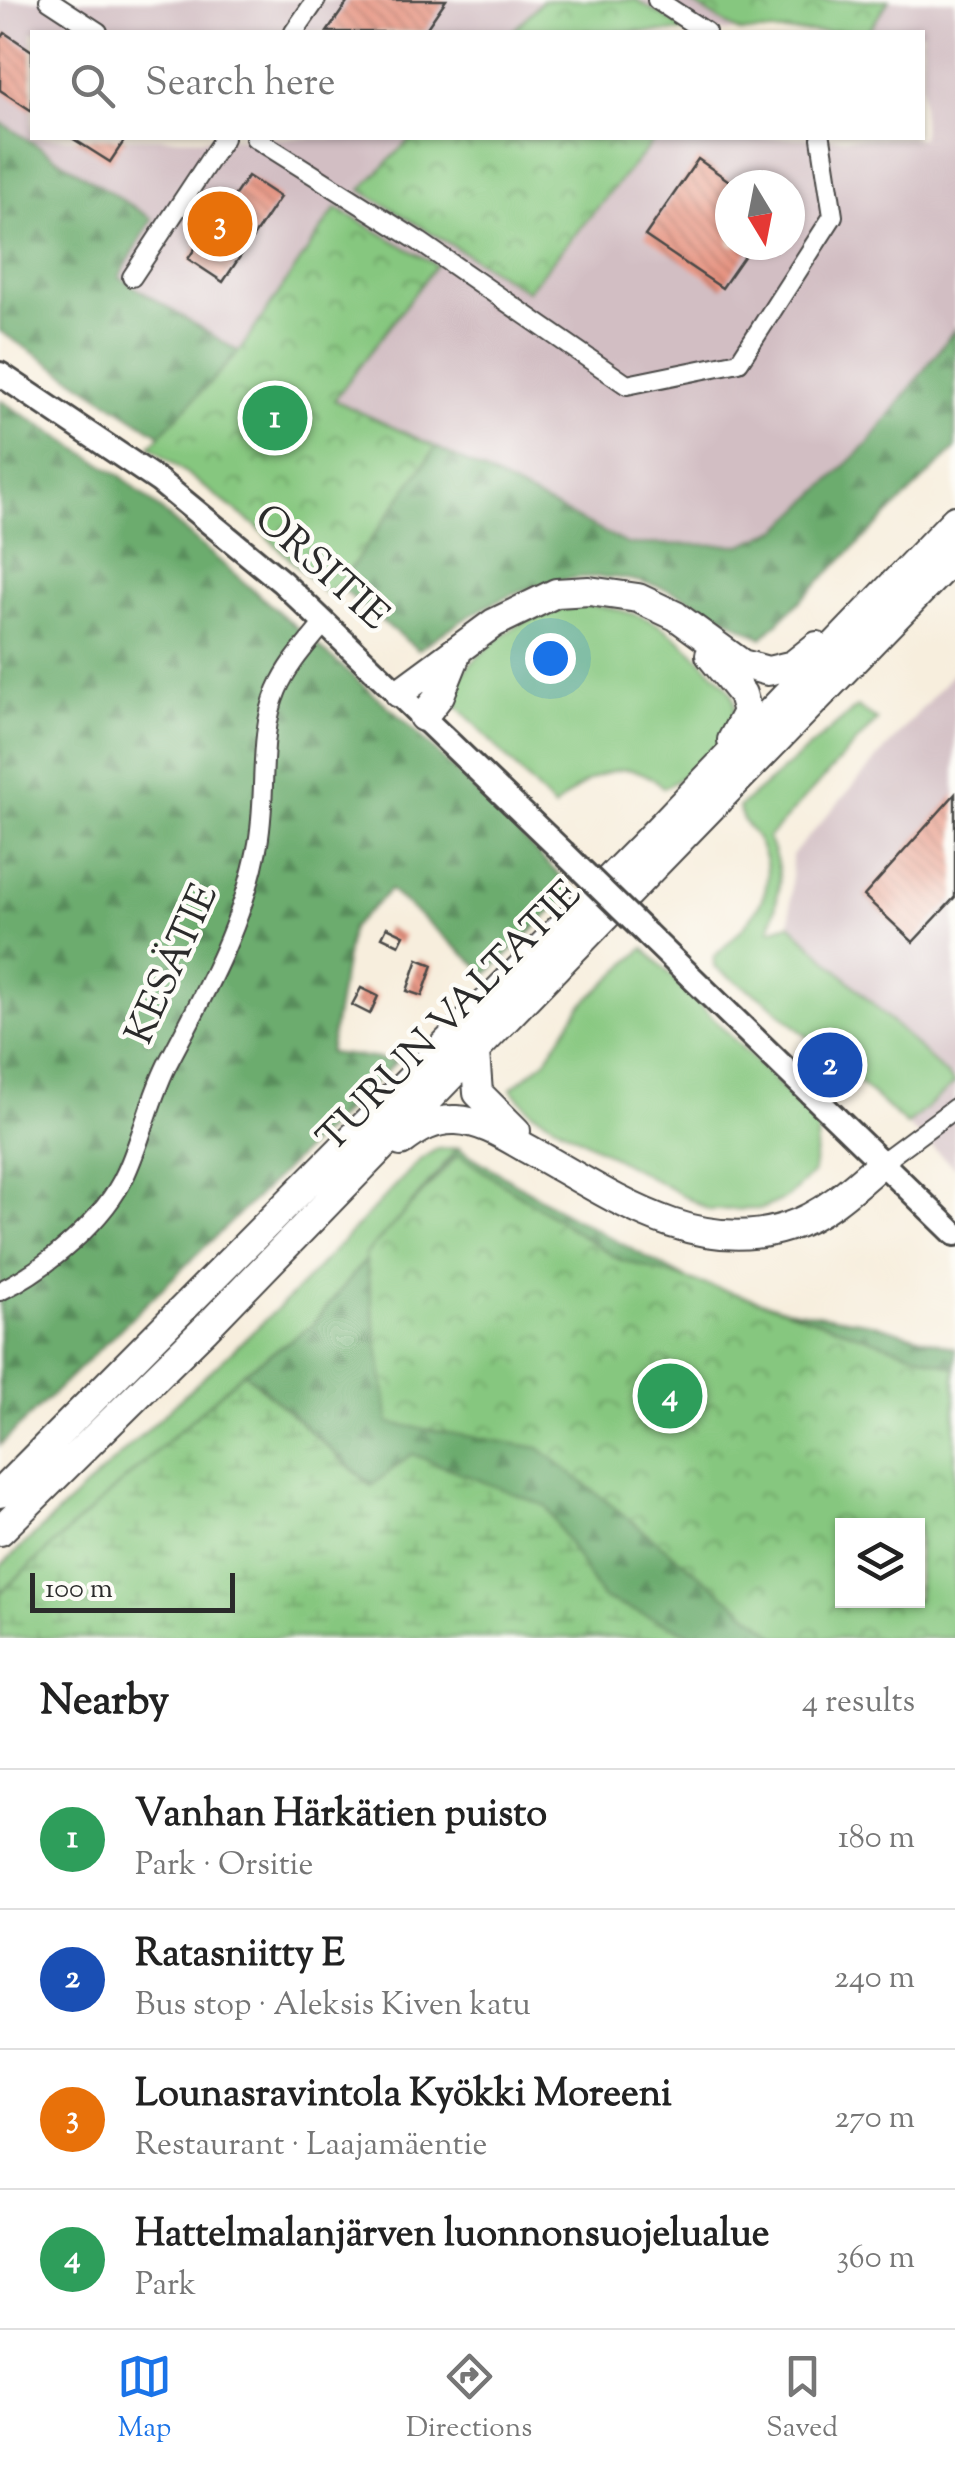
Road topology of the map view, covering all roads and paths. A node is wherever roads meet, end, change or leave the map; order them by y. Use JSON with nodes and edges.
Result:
{"nodes":[{"id":1,"x":48,"y":0,"type":"edge"},
{"id":2,"x":316,"y":0,"type":"edge"},
{"id":3,"x":657,"y":0,"type":"edge"},
{"id":4,"x":95,"y":30,"type":"edge"},
{"id":5,"x":295,"y":30,"type":"edge"},
{"id":6,"x":703,"y":30,"type":"edge"},
{"id":7,"x":223,"y":140,"type":"edge"},
{"id":8,"x":258,"y":140,"type":"edge"},
{"id":9,"x":821,"y":140,"type":"edge"},
{"id":10,"x":132,"y":277,"type":"dead end"},
{"id":11,"x":0,"y":374,"type":"edge"},
{"id":12,"x":955,"y":506,"type":"edge"},
{"id":13,"x":955,"y":520,"type":"edge"},
{"id":14,"x":955,"y":556,"type":"edge"},
{"id":15,"x":676,"y":616,"type":"junction"},
{"id":16,"x":325,"y":622,"type":"junction"},
{"id":17,"x":456,"y":656,"type":"junction"},
{"id":18,"x":399,"y":694,"type":"junction"},
{"id":19,"x":423,"y":717,"type":"junction"},
{"id":20,"x":642,"y":846,"type":"junction"},
{"id":21,"x":475,"y":1052,"type":"junction"},
{"id":22,"x":955,"y":1108,"type":"edge"},
{"id":23,"x":881,"y":1163,"type":"junction"},
{"id":24,"x":555,"y":1164,"type":"junction"},
{"id":25,"x":348,"y":1182,"type":"junction"},
{"id":26,"x":955,"y":1234,"type":"edge"},
{"id":27,"x":0,"y":1291,"type":"edge"},
{"id":28,"x":0,"y":1493,"type":"edge"},
{"id":29,"x":0,"y":1531,"type":"edge"}],
"edges":[{"from":1,"to":4,"type":"street"},
{"from":2,"to":5,"type":"street"},
{"from":3,"to":6,"type":"street"},
{"from":7,"to":10,"type":"street"},
{"from":8,"to":9,"type":"street"},
{"from":11,"to":16,"type":"main road","name":"ORSITIE"},
{"from":12,"to":15,"type":"highway"},
{"from":13,"to":20,"type":"highway","name":"TURUN VALTATIE"},
{"from":14,"to":21,"type":"highway","name":"TURUN VALTATIE"},
{"from":15,"to":17,"type":"highway"},
{"from":15,"to":20,"type":"highway"},
{"from":16,"to":18,"type":"main road","name":"ORSITIE"},
{"from":16,"to":27,"type":"street","name":"KESÄTIE"},
{"from":17,"to":18,"type":"highway"},
{"from":17,"to":19,"type":"highway"},
{"from":18,"to":19,"type":"main road","name":"ORSITIE"},
{"from":19,"to":23,"type":"main road","name":"ORSITIE","bridge":true},
{"from":20,"to":28,"type":"highway","name":"TURUN VALTATIE"},
{"from":21,"to":24,"type":"highway"},
{"from":21,"to":25,"type":"highway","name":"TURUN VALTATIE"},
{"from":22,"to":23,"type":"street"},
{"from":23,"to":24,"type":"highway"},
{"from":23,"to":26,"type":"main road","name":"ORSITIE"},
{"from":24,"to":25,"type":"highway"},
{"from":25,"to":29,"type":"highway","name":"TURUN VALTATIE"}]}
